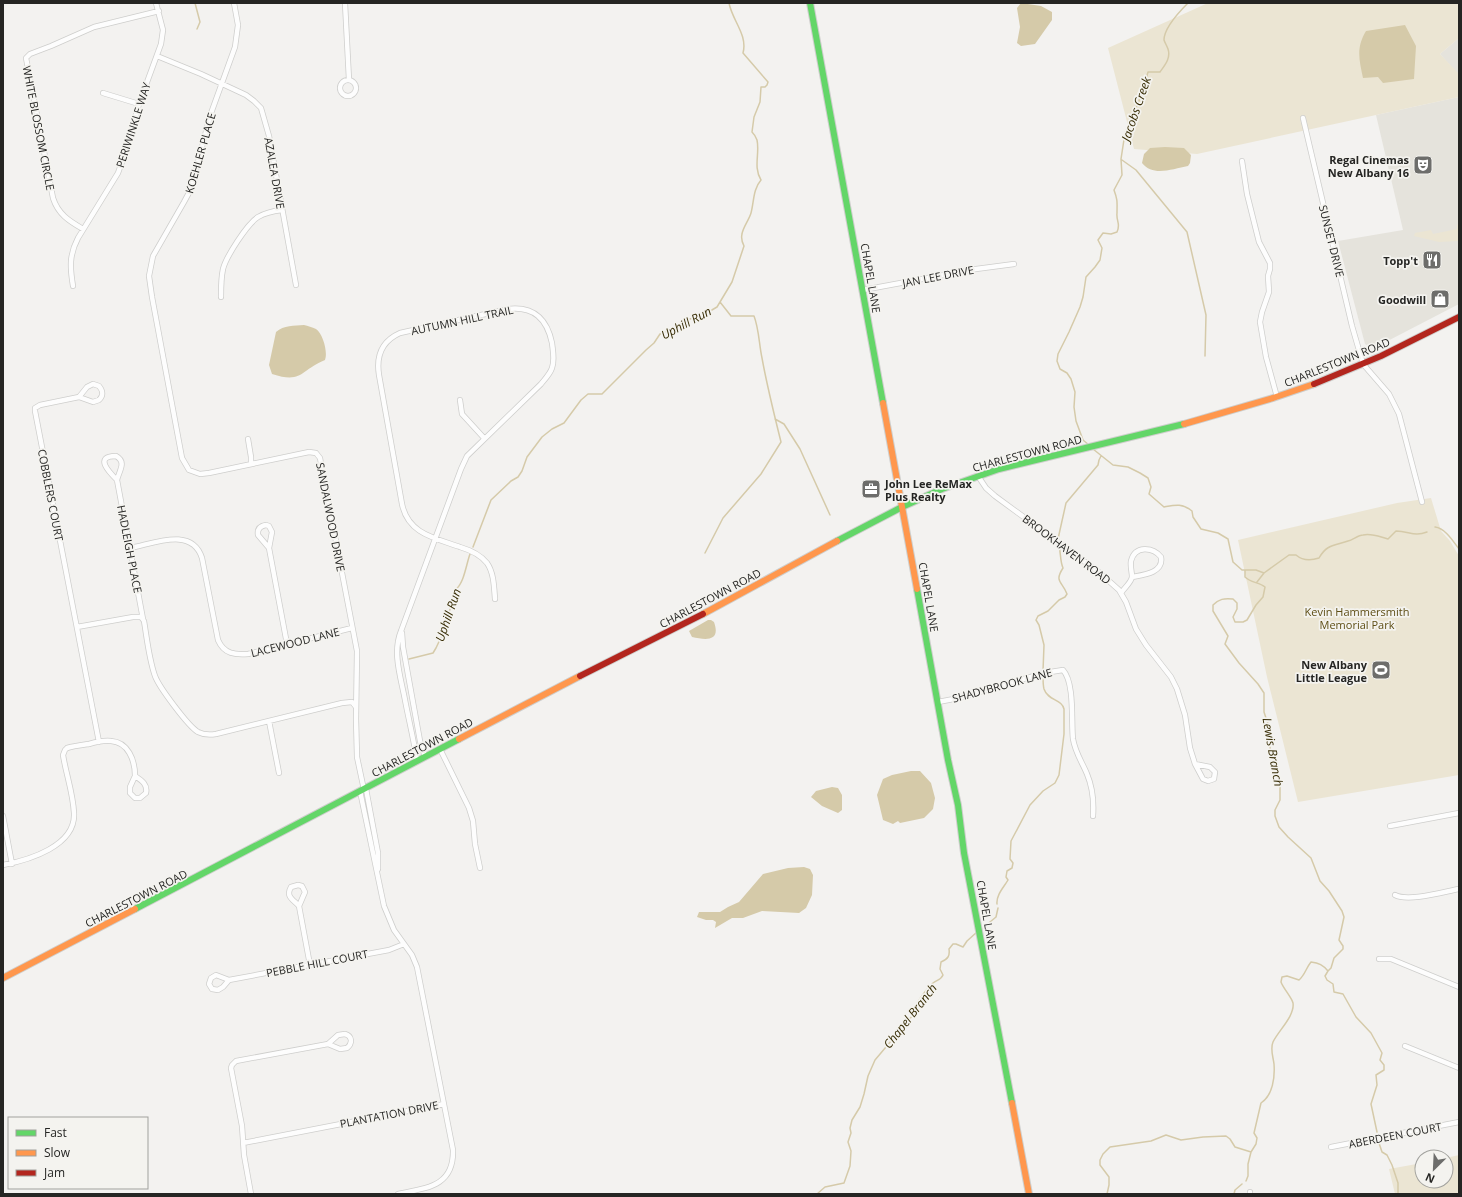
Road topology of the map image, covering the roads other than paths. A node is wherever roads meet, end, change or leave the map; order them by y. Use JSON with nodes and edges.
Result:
{"nodes":[{"id":1,"x":156,"y":3,"type":"edge"},
{"id":2,"x":234,"y":3,"type":"edge"},
{"id":3,"x":345,"y":3,"type":"edge"},
{"id":4,"x":810,"y":3,"type":"edge"},
{"id":5,"x":159,"y":11,"type":"junction"},
{"id":6,"x":157,"y":56,"type":"junction"},
{"id":7,"x":349,"y":80,"type":"dead end"},
{"id":8,"x":222,"y":85,"type":"junction"},
{"id":9,"x":103,"y":93,"type":"dead end"},
{"id":10,"x":139,"y":104,"type":"junction"},
{"id":11,"x":1303,"y":118,"type":"dead end"},
{"id":12,"x":1242,"y":162,"type":"dead end"},
{"id":13,"x":282,"y":210,"type":"junction"},
{"id":14,"x":83,"y":229,"type":"junction"},
{"id":15,"x":1014,"y":264,"type":"dead end"},
{"id":16,"x":296,"y":285,"type":"dead end"},
{"id":17,"x":73,"y":286,"type":"dead end"},
{"id":18,"x":863,"y":290,"type":"junction"},
{"id":19,"x":221,"y":297,"type":"dead end"},
{"id":20,"x":1459,"y":317,"type":"edge"},
{"id":21,"x":1363,"y":364,"type":"junction"},
{"id":22,"x":166,"y":369,"type":"joint"},
{"id":23,"x":79,"y":397,"type":"junction"},
{"id":24,"x":1277,"y":397,"type":"junction"},
{"id":25,"x":460,"y":400,"type":"dead end"},
{"id":26,"x":484,"y":438,"type":"junction"},
{"id":27,"x":248,"y":439,"type":"dead end"},
{"id":28,"x":251,"y":464,"type":"junction"},
{"id":29,"x":978,"y":476,"type":"junction"},
{"id":30,"x":117,"y":480,"type":"junction"},
{"id":31,"x":1422,"y":502,"type":"dead end"},
{"id":32,"x":902,"y":507,"type":"junction"},
{"id":33,"x":435,"y":538,"type":"junction"},
{"id":34,"x":130,"y":548,"type":"junction"},
{"id":35,"x":269,"y":548,"type":"junction"},
{"id":36,"x":1132,"y":578,"type":"junction"},
{"id":37,"x":1120,"y":593,"type":"junction"},
{"id":38,"x":495,"y":599,"type":"dead end"},
{"id":39,"x":143,"y":619,"type":"junction"},
{"id":40,"x":77,"y":627,"type":"junction"},
{"id":41,"x":352,"y":628,"type":"junction"},
{"id":42,"x":401,"y":631,"type":"junction"},
{"id":43,"x":287,"y":644,"type":"junction"},
{"id":44,"x":938,"y":702,"type":"junction"},
{"id":45,"x":356,"y":720,"type":"junction"},
{"id":46,"x":269,"y":721,"type":"junction"},
{"id":47,"x":99,"y":742,"type":"junction"},
{"id":48,"x":440,"y":749,"type":"junction"},
{"id":49,"x":425,"y":757,"type":"junction"},
{"id":50,"x":417,"y":761,"type":"junction"},
{"id":51,"x":1195,"y":764,"type":"junction"},
{"id":52,"x":279,"y":773,"type":"dead end"},
{"id":53,"x":135,"y":776,"type":"junction"},
{"id":54,"x":363,"y":790,"type":"junction"},
{"id":55,"x":1459,"y":813,"type":"edge"},
{"id":56,"x":3,"y":816,"type":"edge"},
{"id":57,"x":1093,"y":816,"type":"dead end"},
{"id":58,"x":1390,"y":826,"type":"dead end"},
{"id":59,"x":12,"y":864,"type":"junction"},
{"id":60,"x":3,"y":866,"type":"edge"},
{"id":61,"x":480,"y":868,"type":"dead end"},
{"id":62,"x":1459,"y":889,"type":"edge"},
{"id":63,"x":1395,"y":895,"type":"dead end"},
{"id":64,"x":299,"y":906,"type":"junction"},
{"id":65,"x":404,"y":944,"type":"junction"},
{"id":66,"x":1379,"y":959,"type":"dead end"},
{"id":67,"x":310,"y":965,"type":"junction"},
{"id":68,"x":3,"y":978,"type":"edge"},
{"id":69,"x":229,"y":980,"type":"dead end"},
{"id":70,"x":1459,"y":987,"type":"edge"},
{"id":71,"x":328,"y":1044,"type":"junction"},
{"id":72,"x":1405,"y":1046,"type":"dead end"},
{"id":73,"x":1459,"y":1068,"type":"edge"},
{"id":74,"x":444,"y":1104,"type":"junction"},
{"id":75,"x":1459,"y":1122,"type":"edge"},
{"id":76,"x":243,"y":1143,"type":"junction"},
{"id":77,"x":1331,"y":1147,"type":"dead end"},
{"id":78,"x":251,"y":1194,"type":"edge"},
{"id":79,"x":398,"y":1194,"type":"edge"},
{"id":80,"x":1029,"y":1194,"type":"edge"}],
"edges":[{"from":1,"to":5,"type":"street","name":"PERIWINKLE WAY"},
{"from":2,"to":8,"type":"street","name":"KOEHLER PLACE"},
{"from":3,"to":7,"type":"street"},
{"from":4,"to":18,"type":"main road","name":"CHAPEL LANE"},
{"from":5,"to":6,"type":"street","name":"PERIWINKLE WAY"},
{"from":5,"to":14,"type":"street","name":"WHITE BLOSSOM CIRCLE"},
{"from":6,"to":8,"type":"street","name":"AZALEA DRIVE"},
{"from":6,"to":10,"type":"street","name":"PERIWINKLE WAY"},
{"from":8,"to":13,"type":"street","name":"AZALEA DRIVE"},
{"from":8,"to":22,"type":"street","name":"KOEHLER PLACE"},
{"from":9,"to":10,"type":"street"},
{"from":10,"to":14,"type":"street","name":"PERIWINKLE WAY"},
{"from":11,"to":21,"type":"street","name":"SUNSET DRIVE"},
{"from":12,"to":24,"type":"street"},
{"from":13,"to":16,"type":"street","name":"AZALEA DRIVE"},
{"from":13,"to":19,"type":"street"},
{"from":14,"to":17,"type":"street","name":"PERIWINKLE WAY"},
{"from":15,"to":18,"type":"street","name":"JAN LEE DRIVE"},
{"from":18,"to":32,"type":"main road","name":"CHAPEL LANE"},
{"from":20,"to":21,"type":"main road","name":"CHARLESTOWN ROAD"},
{"from":21,"to":24,"type":"main road","name":"CHARLESTOWN ROAD"},
{"from":21,"to":31,"type":"street"},
{"from":22,"to":28,"type":"street","name":"SANDALWOOD DRIVE"},
{"from":23,"to":23,"type":"street","name":"COBBLERS COURT"},
{"from":23,"to":40,"type":"street","name":"COBBLERS COURT"},
{"from":24,"to":29,"type":"main road","name":"CHARLESTOWN ROAD"},
{"from":25,"to":26,"type":"street"},
{"from":26,"to":33,"type":"street","name":"AUTUMN HILL TRAIL"},
{"from":26,"to":33,"type":"street","name":"AUTUMN HILL TRAIL"},
{"from":27,"to":28,"type":"street"},
{"from":28,"to":41,"type":"street","name":"SANDALWOOD DRIVE"},
{"from":29,"to":32,"type":"main road","name":"CHARLESTOWN ROAD"},
{"from":29,"to":37,"type":"street","name":"BROOKHAVEN ROAD"},
{"from":30,"to":30,"type":"street","name":"HADLEIGH PLACE"},
{"from":30,"to":34,"type":"street","name":"HADLEIGH PLACE"},
{"from":32,"to":44,"type":"main road","name":"CHAPEL LANE"},
{"from":32,"to":48,"type":"main road","name":"CHARLESTOWN ROAD"},
{"from":33,"to":38,"type":"street"},
{"from":33,"to":42,"type":"street","name":"AUTUMN HILL TRAIL"},
{"from":34,"to":39,"type":"street","name":"HADLEIGH PLACE"},
{"from":34,"to":43,"type":"street","name":"LACEWOOD LANE"},
{"from":35,"to":35,"type":"street"},
{"from":35,"to":43,"type":"street"},
{"from":36,"to":36,"type":"street"},
{"from":36,"to":37,"type":"street"},
{"from":37,"to":51,"type":"street","name":"BROOKHAVEN ROAD"},
{"from":39,"to":40,"type":"street"},
{"from":39,"to":46,"type":"street","name":"HADLEIGH PLACE"},
{"from":40,"to":47,"type":"street"},
{"from":41,"to":43,"type":"street","name":"LACEWOOD LANE"},
{"from":41,"to":45,"type":"street","name":"SANDALWOOD DRIVE"},
{"from":42,"to":49,"type":"street","name":"AUTUMN HILL TRAIL"},
{"from":42,"to":50,"type":"street","name":"AUTUMN HILL TRAIL"},
{"from":44,"to":57,"type":"street","name":"SHADYBROOK LANE"},
{"from":44,"to":80,"type":"main road","name":"CHAPEL LANE"},
{"from":45,"to":46,"type":"street","name":"HADLEIGH PLACE"},
{"from":45,"to":54,"type":"street","name":"PLANTATION DRIVE"},
{"from":46,"to":52,"type":"street"},
{"from":47,"to":53,"type":"street"},
{"from":47,"to":59,"type":"street"},
{"from":48,"to":49,"type":"main road","name":"CHARLESTOWN ROAD"},
{"from":48,"to":61,"type":"street"},
{"from":49,"to":50,"type":"main road","name":"CHARLESTOWN ROAD"},
{"from":50,"to":54,"type":"main road","name":"CHARLESTOWN ROAD"},
{"from":51,"to":51,"type":"street","name":"BROOKHAVEN ROAD"},
{"from":53,"to":53,"type":"street"},
{"from":54,"to":65,"type":"street","name":"PLANTATION DRIVE"},
{"from":54,"to":68,"type":"main road","name":"CHARLESTOWN ROAD"},
{"from":55,"to":58,"type":"street"},
{"from":56,"to":59,"type":"street"},
{"from":59,"to":60,"type":"street"},
{"from":62,"to":63,"type":"street"},
{"from":64,"to":64,"type":"street"},
{"from":64,"to":67,"type":"street"},
{"from":65,"to":67,"type":"street","name":"PEBBLE HILL COURT"},
{"from":65,"to":74,"type":"street","name":"PLANTATION DRIVE"},
{"from":66,"to":70,"type":"street"},
{"from":67,"to":69,"type":"street","name":"PEBBLE HILL COURT"},
{"from":71,"to":71,"type":"street"},
{"from":71,"to":76,"type":"street"},
{"from":72,"to":73,"type":"street"},
{"from":74,"to":76,"type":"street","name":"PLANTATION DRIVE"},
{"from":74,"to":79,"type":"street"},
{"from":75,"to":77,"type":"street","name":"ABERDEEN COURT"},
{"from":76,"to":78,"type":"street"}]}
